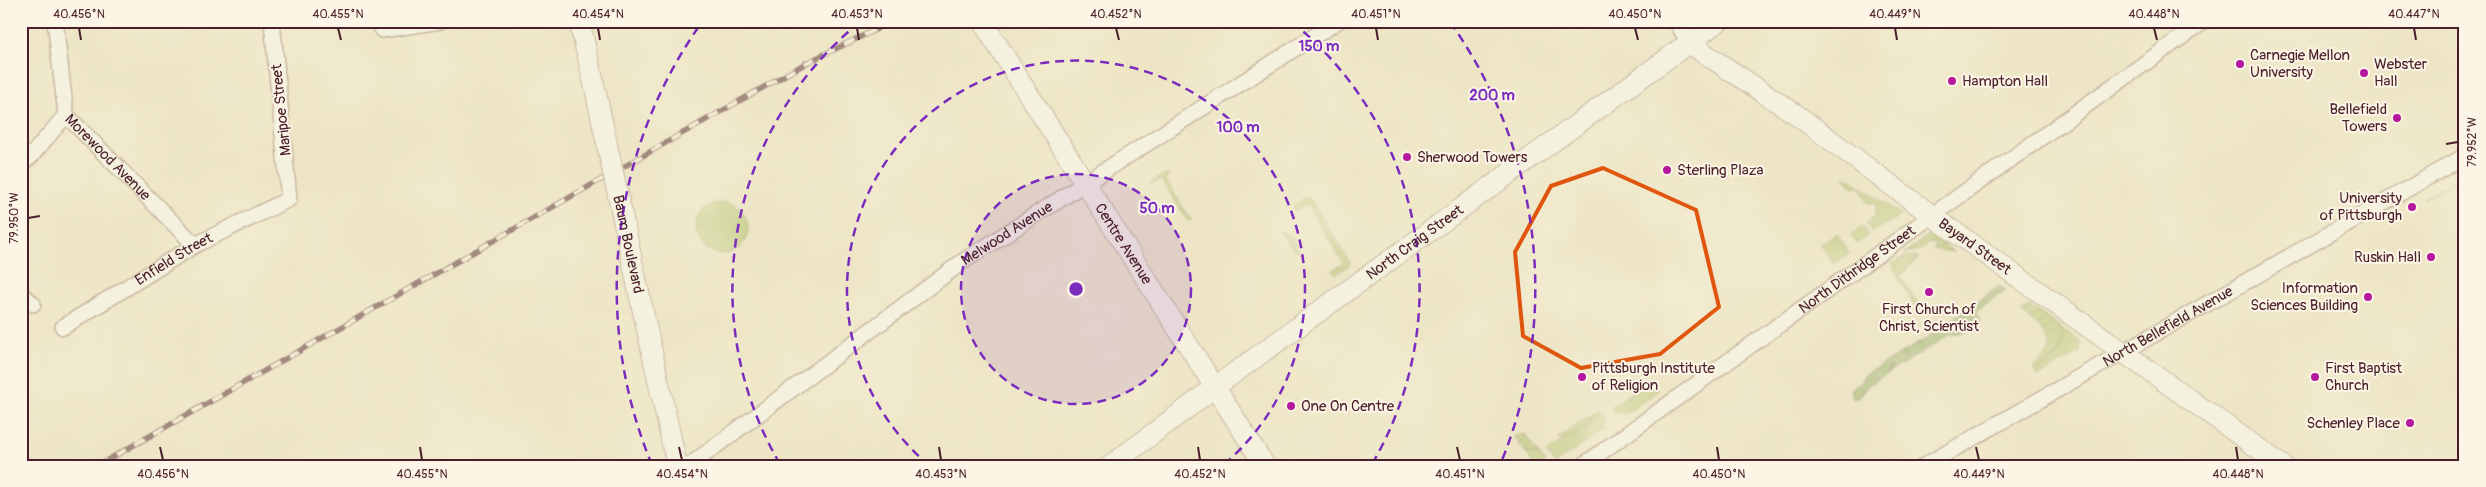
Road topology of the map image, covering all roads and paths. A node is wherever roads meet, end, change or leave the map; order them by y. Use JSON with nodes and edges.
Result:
{"nodes":[{"id":1,"x":55,"y":21,"type":"edge"},
{"id":2,"x":272,"y":21,"type":"edge"},
{"id":3,"x":440,"y":21,"type":"edge"},
{"id":4,"x":579,"y":21,"type":"edge"},
{"id":5,"x":982,"y":21,"type":"edge"},
{"id":6,"x":1338,"y":21,"type":"edge"},
{"id":7,"x":1676,"y":21,"type":"edge"},
{"id":8,"x":1719,"y":21,"type":"edge"},
{"id":9,"x":2204,"y":21,"type":"edge"},
{"id":10,"x":382,"y":30,"type":"dead end"},
{"id":11,"x":1689,"y":43,"type":"junction"},
{"id":12,"x":66,"y":115,"type":"junction"},
{"id":13,"x":2465,"y":156,"type":"edge"},
{"id":14,"x":21,"y":163,"type":"edge"},
{"id":15,"x":1085,"y":182,"type":"junction"},
{"id":16,"x":289,"y":199,"type":"joint"},
{"id":17,"x":1932,"y":216,"type":"junction"},
{"id":18,"x":195,"y":245,"type":"junction"},
{"id":19,"x":21,"y":294,"type":"edge"},
{"id":20,"x":21,"y":303,"type":"edge"},
{"id":21,"x":62,"y":326,"type":"dead end"},
{"id":22,"x":2122,"y":352,"type":"junction"},
{"id":23,"x":1215,"y":387,"type":"junction"},
{"id":24,"x":677,"y":466,"type":"edge"},
{"id":25,"x":689,"y":466,"type":"edge"},
{"id":26,"x":1110,"y":466,"type":"edge"},
{"id":27,"x":1265,"y":466,"type":"edge"},
{"id":28,"x":1582,"y":466,"type":"edge"},
{"id":29,"x":1924,"y":466,"type":"edge"},
{"id":30,"x":2283,"y":466,"type":"edge"}],
"edges":[{"from":1,"to":12,"type":"street","name":"Morewood Avenue"},
{"from":2,"to":16,"type":"street","name":"Maripoe Street"},
{"from":3,"to":10,"type":"street"},
{"from":4,"to":24,"type":"main road","name":"Baum Boulevard","bridge":true},
{"from":5,"to":15,"type":"main road","name":"Centre Avenue"},
{"from":6,"to":15,"type":"street","name":"Melwood Avenue"},
{"from":7,"to":11,"type":"street","name":"Bayard Street"},
{"from":8,"to":11,"type":"main road","name":"North Craig Street"},
{"from":9,"to":17,"type":"street","name":"North Dithridge Street"},
{"from":11,"to":17,"type":"main road","name":"Bayard Street"},
{"from":11,"to":23,"type":"main road","name":"North Craig Street"},
{"from":12,"to":14,"type":"street"},
{"from":12,"to":18,"type":"street","name":"Morewood Avenue"},
{"from":13,"to":22,"type":"street","name":"North Bellefield Avenue"},
{"from":15,"to":23,"type":"main road","name":"Centre Avenue"},
{"from":15,"to":25,"type":"street","name":"Melwood Avenue"},
{"from":16,"to":18,"type":"street","name":"Enfield Street"},
{"from":17,"to":22,"type":"main road","name":"Bayard Street"},
{"from":17,"to":28,"type":"street","name":"North Dithridge Street"},
{"from":18,"to":21,"type":"street","name":"Enfield Street"},
{"from":19,"to":20,"type":"street"},
{"from":22,"to":29,"type":"street","name":"North Bellefield Avenue"},
{"from":22,"to":30,"type":"main road","name":"Bayard Street"},
{"from":23,"to":26,"type":"main road","name":"North Craig Street"},
{"from":23,"to":27,"type":"main road","name":"Centre Avenue"}]}
